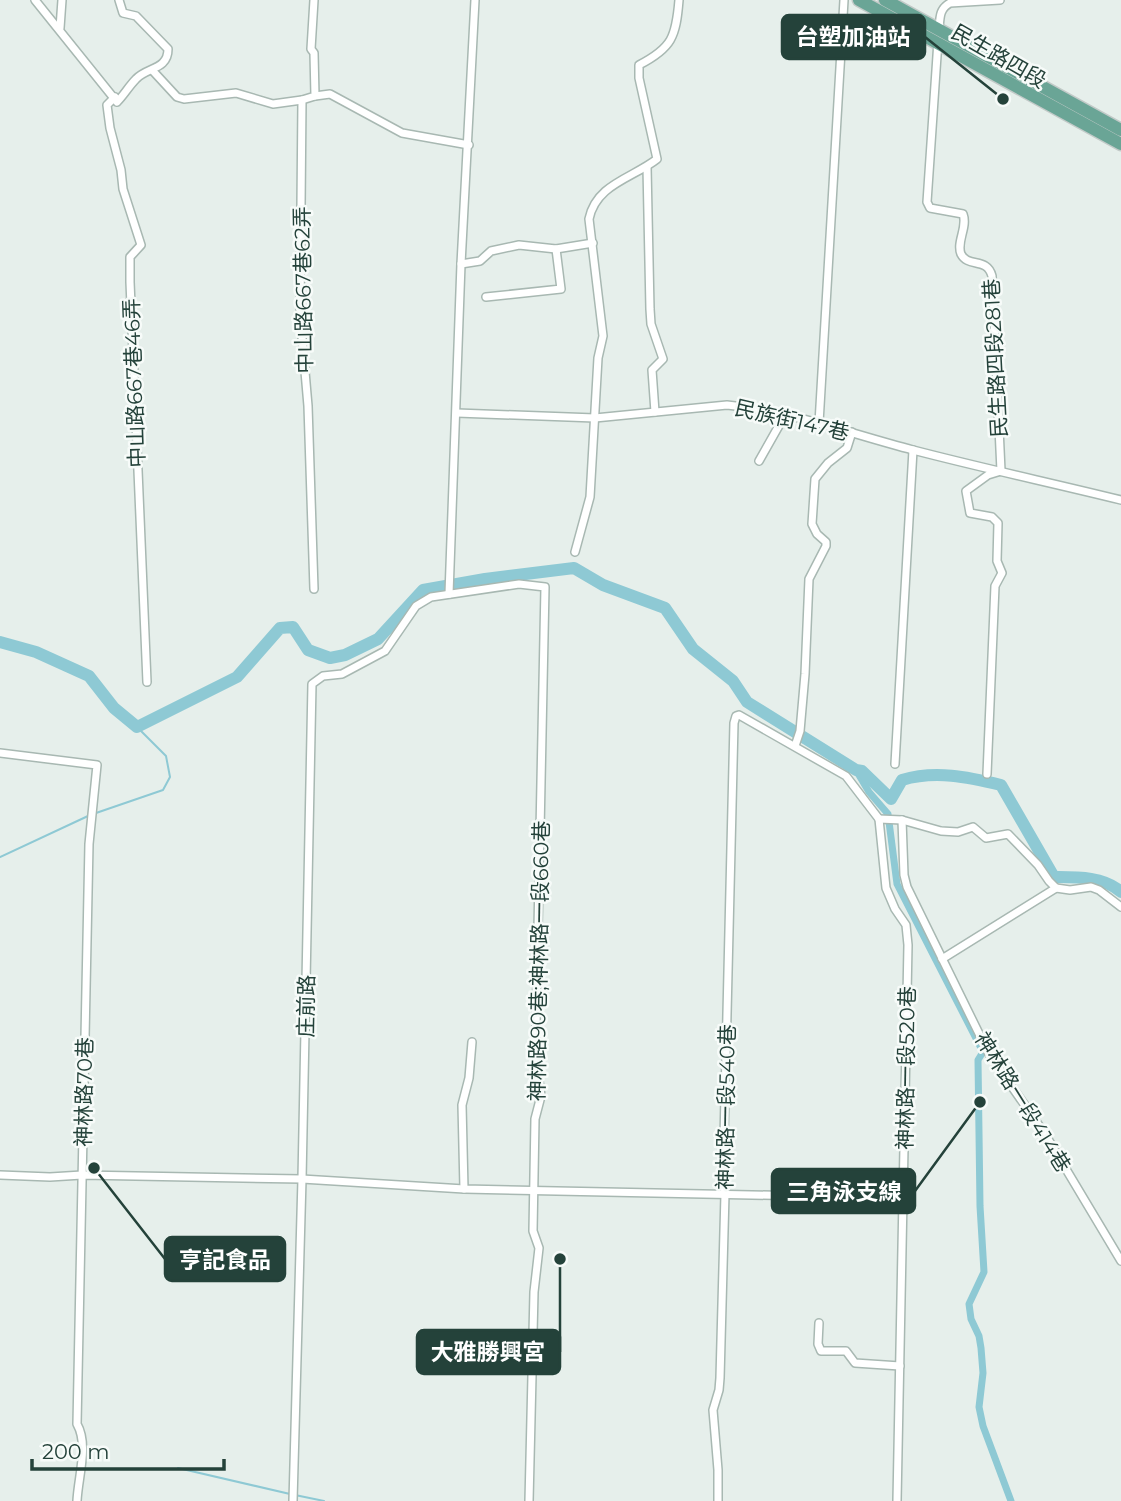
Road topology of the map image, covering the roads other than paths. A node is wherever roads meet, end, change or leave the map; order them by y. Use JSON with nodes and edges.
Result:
{"nodes":[{"id":1,"x":35,"y":0,"type":"edge"},
{"id":2,"x":62,"y":0,"type":"edge"},
{"id":3,"x":119,"y":0,"type":"edge"},
{"id":4,"x":314,"y":0,"type":"edge"},
{"id":5,"x":475,"y":0,"type":"edge"},
{"id":6,"x":679,"y":0,"type":"edge"},
{"id":7,"x":844,"y":0,"type":"edge"},
{"id":8,"x":859,"y":0,"type":"edge"},
{"id":9,"x":885,"y":0,"type":"edge"},
{"id":10,"x":1000,"y":0,"type":"edge"},
{"id":11,"x":60,"y":28,"type":"junction"},
{"id":12,"x":939,"y":36,"type":"junction"},
{"id":13,"x":153,"y":71,"type":"junction"},
{"id":14,"x":314,"y":96,"type":"junction"},
{"id":15,"x":116,"y":100,"type":"junction"},
{"id":16,"x":302,"y":100,"type":"junction"},
{"id":17,"x":1121,"y":130,"type":"edge"},
{"id":18,"x":1121,"y":144,"type":"edge"},
{"id":19,"x":469,"y":145,"type":"junction"},
{"id":20,"x":647,"y":167,"type":"junction"},
{"id":21,"x":593,"y":243,"type":"junction"},
{"id":22,"x":556,"y":249,"type":"junction"},
{"id":23,"x":461,"y":264,"type":"junction"},
{"id":24,"x":486,"y":297,"type":"dead end"},
{"id":25,"x":655,"y":412,"type":"junction"},
{"id":26,"x":457,"y":413,"type":"junction"},
{"id":27,"x":785,"y":415,"type":"junction"},
{"id":28,"x":594,"y":418,"type":"junction"},
{"id":29,"x":819,"y":423,"type":"junction"},
{"id":30,"x":852,"y":432,"type":"junction"},
{"id":31,"x":913,"y":450,"type":"junction"},
{"id":32,"x":759,"y":461,"type":"dead end"},
{"id":33,"x":1001,"y":471,"type":"junction"},
{"id":34,"x":1121,"y":500,"type":"edge"},
{"id":35,"x":575,"y":552,"type":"dead end"},
{"id":36,"x":314,"y":589,"type":"dead end"},
{"id":37,"x":449,"y":594,"type":"junction"},
{"id":38,"x":147,"y":682,"type":"dead end"},
{"id":39,"x":795,"y":746,"type":"junction"},
{"id":40,"x":0,"y":753,"type":"edge"},
{"id":41,"x":895,"y":764,"type":"dead end"},
{"id":42,"x":987,"y":774,"type":"dead end"},
{"id":43,"x":879,"y":819,"type":"junction"},
{"id":44,"x":902,"y":820,"type":"junction"},
{"id":45,"x":1056,"y":888,"type":"junction"},
{"id":46,"x":1121,"y":907,"type":"edge"},
{"id":47,"x":942,"y":959,"type":"junction"},
{"id":48,"x":472,"y":1042,"type":"dead end"},
{"id":49,"x":0,"y":1174,"type":"edge"},
{"id":50,"x":82,"y":1175,"type":"junction"},
{"id":51,"x":302,"y":1179,"type":"junction"},
{"id":52,"x":464,"y":1189,"type":"junction"},
{"id":53,"x":534,"y":1190,"type":"junction"},
{"id":54,"x":725,"y":1194,"type":"junction"},
{"id":55,"x":904,"y":1198,"type":"junction"},
{"id":56,"x":1121,"y":1261,"type":"edge"},
{"id":57,"x":819,"y":1323,"type":"dead end"},
{"id":58,"x":900,"y":1366,"type":"junction"},
{"id":59,"x":77,"y":1501,"type":"edge"},
{"id":60,"x":293,"y":1501,"type":"edge"},
{"id":61,"x":529,"y":1501,"type":"edge"},
{"id":62,"x":718,"y":1501,"type":"edge"},
{"id":63,"x":897,"y":1501,"type":"edge"}],
"edges":[{"from":1,"to":11,"type":"street"},
{"from":2,"to":11,"type":"street"},
{"from":3,"to":13,"type":"street"},
{"from":4,"to":14,"type":"street"},
{"from":5,"to":19,"type":"street"},
{"from":6,"to":20,"type":"street"},
{"from":7,"to":29,"type":"street"},
{"from":8,"to":12,"type":"main road","name":"民生路四段"},
{"from":9,"to":12,"type":"main road","name":"民生路四段"},
{"from":10,"to":12,"type":"street"},
{"from":11,"to":15,"type":"street"},
{"from":12,"to":17,"type":"main road","name":"民生路四段"},
{"from":12,"to":18,"type":"main road","name":"民生路四段"},
{"from":12,"to":33,"type":"street","name":"民生路四段281巷"},
{"from":13,"to":15,"type":"street"},
{"from":13,"to":16,"type":"street"},
{"from":14,"to":16,"type":"street"},
{"from":14,"to":19,"type":"street"},
{"from":15,"to":38,"type":"street","name":"中山路667巷46弄"},
{"from":16,"to":36,"type":"street","name":"中山路667巷62弄"},
{"from":19,"to":23,"type":"street"},
{"from":20,"to":21,"type":"street"},
{"from":20,"to":25,"type":"street"},
{"from":21,"to":22,"type":"street"},
{"from":21,"to":28,"type":"street"},
{"from":22,"to":23,"type":"street"},
{"from":22,"to":24,"type":"street"},
{"from":23,"to":26,"type":"street"},
{"from":25,"to":27,"type":"street","name":"民族街147巷"},
{"from":25,"to":28,"type":"street","name":"民族街147巷"},
{"from":26,"to":28,"type":"street","name":"民族街147巷"},
{"from":26,"to":37,"type":"street"},
{"from":27,"to":29,"type":"street","name":"民族街147巷"},
{"from":27,"to":32,"type":"street"},
{"from":28,"to":35,"type":"street"},
{"from":29,"to":30,"type":"street","name":"民族街147巷"},
{"from":30,"to":31,"type":"street","name":"民族街147巷"},
{"from":30,"to":39,"type":"street"},
{"from":31,"to":33,"type":"street","name":"民族街147巷"},
{"from":31,"to":41,"type":"street"},
{"from":33,"to":34,"type":"street","name":"民族街147巷"},
{"from":33,"to":42,"type":"street"},
{"from":37,"to":51,"type":"street","name":"庄前路"},
{"from":37,"to":53,"type":"street","name":"神林路90巷;神林路一段660巷"},
{"from":39,"to":43,"type":"street"},
{"from":39,"to":54,"type":"street","name":"神林路一段540巷"},
{"from":40,"to":50,"type":"street","name":"神林路70巷"},
{"from":43,"to":44,"type":"street"},
{"from":43,"to":55,"type":"street","name":"神林路一段520巷"},
{"from":44,"to":45,"type":"street"},
{"from":44,"to":47,"type":"street","name":"神林路一段414巷"},
{"from":45,"to":46,"type":"street"},
{"from":45,"to":47,"type":"street"},
{"from":47,"to":56,"type":"street","name":"神林路一段414巷"},
{"from":48,"to":52,"type":"street"},
{"from":49,"to":50,"type":"street"},
{"from":50,"to":51,"type":"street"},
{"from":50,"to":59,"type":"street","name":"神林路70巷"},
{"from":51,"to":52,"type":"street"},
{"from":51,"to":60,"type":"street","name":"庄前路"},
{"from":52,"to":53,"type":"street"},
{"from":53,"to":54,"type":"street"},
{"from":53,"to":61,"type":"street","name":"神林路90巷;神林路一段660巷"},
{"from":54,"to":55,"type":"street"},
{"from":54,"to":62,"type":"street","name":"神林路一段540巷"},
{"from":55,"to":58,"type":"street","name":"神林路一段520巷"},
{"from":57,"to":58,"type":"street"},
{"from":58,"to":63,"type":"street","name":"神林路一段520巷"}]}
